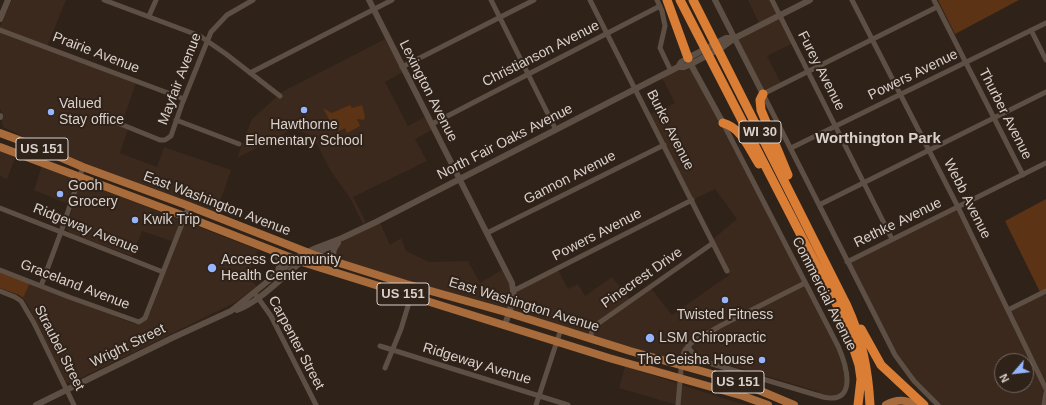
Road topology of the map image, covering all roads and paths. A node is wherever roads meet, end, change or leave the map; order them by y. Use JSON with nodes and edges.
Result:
{"nodes":[{"id":1,"x":8,"y":0,"type":"edge"},
{"id":2,"x":104,"y":0,"type":"edge"},
{"id":3,"x":156,"y":0,"type":"edge"},
{"id":4,"x":253,"y":0,"type":"edge"},
{"id":5,"x":369,"y":0,"type":"edge"},
{"id":6,"x":392,"y":0,"type":"edge"},
{"id":7,"x":491,"y":0,"type":"edge"},
{"id":8,"x":534,"y":0,"type":"edge"},
{"id":9,"x":590,"y":0,"type":"edge"},
{"id":10,"x":657,"y":0,"type":"edge"},
{"id":11,"x":680,"y":0,"type":"edge"},
{"id":12,"x":693,"y":0,"type":"edge"},
{"id":13,"x":715,"y":0,"type":"edge"},
{"id":14,"x":772,"y":0,"type":"edge"},
{"id":15,"x":810,"y":0,"type":"edge"},
{"id":16,"x":852,"y":0,"type":"edge"},
{"id":17,"x":934,"y":0,"type":"edge"},
{"id":18,"x":664,"y":3,"type":"edge"},
{"id":19,"x":937,"y":7,"type":"junction"},
{"id":20,"x":374,"y":9,"type":"junction"},
{"id":21,"x":780,"y":15,"type":"junction"},
{"id":22,"x":149,"y":16,"type":"junction"},
{"id":23,"x":500,"y":18,"type":"junction"},
{"id":24,"x":0,"y":19,"type":"edge"},
{"id":25,"x":1046,"y":23,"type":"edge"},
{"id":26,"x":0,"y":30,"type":"edge"},
{"id":27,"x":1031,"y":30,"type":"junction"},
{"id":28,"x":607,"y":33,"type":"junction"},
{"id":29,"x":735,"y":38,"type":"junction"},
{"id":30,"x":872,"y":40,"type":"junction"},
{"id":31,"x":207,"y":41,"type":"junction"},
{"id":32,"x":1046,"y":60,"type":"edge"},
{"id":33,"x":689,"y":61,"type":"junction"},
{"id":34,"x":965,"y":62,"type":"junction"},
{"id":35,"x":402,"y":67,"type":"junction"},
{"id":36,"x":671,"y":71,"type":"junction"},
{"id":37,"x":808,"y":72,"type":"junction"},
{"id":38,"x":250,"y":73,"type":"junction"},
{"id":39,"x":528,"y":74,"type":"junction"},
{"id":40,"x":636,"y":89,"type":"junction"},
{"id":41,"x":1046,"y":92,"type":"edge"},
{"id":42,"x":763,"y":94,"type":"junction"},
{"id":43,"x":900,"y":95,"type":"junction"},
{"id":44,"x":280,"y":96,"type":"dead end"},
{"id":45,"x":184,"y":99,"type":"junction"},
{"id":46,"x":994,"y":118,"type":"junction"},
{"id":47,"x":108,"y":119,"type":"dead end"},
{"id":48,"x":176,"y":120,"type":"junction"},
{"id":49,"x":723,"y":123,"type":"junction"},
{"id":50,"x":432,"y":124,"type":"junction"},
{"id":51,"x":835,"y":126,"type":"junction"},
{"id":52,"x":556,"y":130,"type":"junction"},
{"id":53,"x":0,"y":133,"type":"edge"},
{"id":54,"x":0,"y":139,"type":"edge"},
{"id":55,"x":27,"y":143,"type":"junction"},
{"id":56,"x":239,"y":144,"type":"dead end"},
{"id":57,"x":664,"y":145,"type":"junction"},
{"id":58,"x":0,"y":147,"type":"edge"},
{"id":59,"x":791,"y":148,"type":"junction"},
{"id":60,"x":929,"y":150,"type":"junction"},
{"id":61,"x":1046,"y":163,"type":"edge"},
{"id":62,"x":83,"y":167,"type":"junction"},
{"id":63,"x":1023,"y":175,"type":"junction"},
{"id":64,"x":80,"y":176,"type":"junction"},
{"id":65,"x":460,"y":179,"type":"junction"},
{"id":66,"x":863,"y":183,"type":"junction"},
{"id":67,"x":692,"y":200,"type":"junction"},
{"id":68,"x":797,"y":205,"type":"junction"},
{"id":69,"x":819,"y":205,"type":"junction"},
{"id":70,"x":189,"y":206,"type":"junction"},
{"id":71,"x":958,"y":207,"type":"junction"},
{"id":72,"x":0,"y":208,"type":"edge"},
{"id":73,"x":184,"y":216,"type":"junction"},
{"id":74,"x":61,"y":232,"type":"junction"},
{"id":75,"x":487,"y":233,"type":"junction"},
{"id":76,"x":892,"y":239,"type":"junction"},
{"id":77,"x":341,"y":240,"type":"junction"},
{"id":78,"x":713,"y":243,"type":"junction"},
{"id":79,"x":274,"y":252,"type":"junction"},
{"id":80,"x":311,"y":254,"type":"junction"},
{"id":81,"x":298,"y":261,"type":"junction"},
{"id":82,"x":847,"y":262,"type":"junction"},
{"id":83,"x":340,"y":263,"type":"junction"},
{"id":84,"x":0,"y":270,"type":"edge"},
{"id":85,"x":820,"y":270,"type":"junction"},
{"id":86,"x":727,"y":271,"type":"dead end"},
{"id":87,"x":163,"y":272,"type":"junction"},
{"id":88,"x":278,"y":272,"type":"junction"},
{"id":89,"x":805,"y":283,"type":"junction"},
{"id":90,"x":41,"y":286,"type":"junction"},
{"id":91,"x":0,"y":291,"type":"edge"},
{"id":92,"x":513,"y":291,"type":"junction"},
{"id":93,"x":1046,"y":291,"type":"edge"},
{"id":94,"x":256,"y":295,"type":"junction"},
{"id":95,"x":411,"y":296,"type":"junction"},
{"id":96,"x":847,"y":306,"type":"junction"},
{"id":97,"x":1008,"y":310,"type":"junction"},
{"id":98,"x":509,"y":313,"type":"junction"},
{"id":99,"x":505,"y":325,"type":"junction"},
{"id":100,"x":561,"y":329,"type":"junction"},
{"id":101,"x":590,"y":338,"type":"junction"},
{"id":102,"x":557,"y":341,"type":"junction"},
{"id":103,"x":380,"y":346,"type":"dead end"},
{"id":104,"x":688,"y":347,"type":"junction"},
{"id":105,"x":392,"y":350,"type":"junction"},
{"id":106,"x":681,"y":365,"type":"junction"},
{"id":107,"x":385,"y":368,"type":"dead end"},
{"id":108,"x":680,"y":378,"type":"junction"},
{"id":109,"x":861,"y":379,"type":"junction"},
{"id":110,"x":1046,"y":389,"type":"edge"},
{"id":111,"x":66,"y":390,"type":"junction"},
{"id":112,"x":1046,"y":393,"type":"edge"},
{"id":113,"x":539,"y":396,"type":"junction"},
{"id":114,"x":928,"y":402,"type":"edge"},
{"id":115,"x":36,"y":405,"type":"edge"},
{"id":116,"x":74,"y":405,"type":"edge"},
{"id":117,"x":316,"y":405,"type":"edge"},
{"id":118,"x":536,"y":405,"type":"edge"},
{"id":119,"x":568,"y":405,"type":"edge"},
{"id":120,"x":678,"y":405,"type":"edge"},
{"id":121,"x":768,"y":405,"type":"edge"},
{"id":122,"x":794,"y":405,"type":"edge"},
{"id":123,"x":858,"y":405,"type":"edge"},
{"id":124,"x":861,"y":405,"type":"edge"},
{"id":125,"x":870,"y":405,"type":"edge"},
{"id":126,"x":886,"y":405,"type":"edge"},
{"id":127,"x":916,"y":405,"type":"edge"},
{"id":128,"x":938,"y":405,"type":"edge"},
{"id":129,"x":1044,"y":405,"type":"edge"}],
"edges":[{"from":1,"to":24,"type":"street"},
{"from":2,"to":22,"type":"street"},
{"from":3,"to":22,"type":"street"},
{"from":4,"to":31,"type":"street","name":"Mayfair Avenue"},
{"from":5,"to":20,"type":"street","name":"Lexington Avenue"},
{"from":6,"to":20,"type":"street"},
{"from":7,"to":23,"type":"street"},
{"from":8,"to":23,"type":"street"},
{"from":9,"to":28,"type":"street","name":"Burke Avenue"},
{"from":10,"to":18,"type":"street"},
{"from":11,"to":85,"type":"highway","number":"WI 30"},
{"from":12,"to":68,"type":"highway","number":"WI 30"},
{"from":13,"to":29,"type":"street"},
{"from":14,"to":21,"type":"street","name":"Furey Avenue"},
{"from":15,"to":21,"type":"street","name":"North Fair Oaks Avenue"},
{"from":16,"to":30,"type":"street","name":"Webb Avenue"},
{"from":17,"to":19,"type":"street","name":"Thurber Avenue"},
{"from":18,"to":28,"type":"street","name":"Christianson Avenue"},
{"from":18,"to":33,"type":"highway"},
{"from":18,"to":36,"type":"street"},
{"from":19,"to":30,"type":"street"},
{"from":19,"to":34,"type":"street","name":"Thurber Avenue"},
{"from":20,"to":35,"type":"street","name":"Lexington Avenue"},
{"from":20,"to":38,"type":"street"},
{"from":21,"to":29,"type":"street","name":"North Fair Oaks Avenue"},
{"from":21,"to":37,"type":"street","name":"Furey Avenue"},
{"from":22,"to":31,"type":"street"},
{"from":23,"to":35,"type":"street"},
{"from":23,"to":39,"type":"street"},
{"from":25,"to":27,"type":"street","name":"Powers Avenue"},
{"from":26,"to":45,"type":"street","name":"Prairie Avenue"},
{"from":27,"to":32,"type":"street"},
{"from":27,"to":34,"type":"street","name":"Powers Avenue"},
{"from":28,"to":39,"type":"street","name":"Christianson Avenue"},
{"from":28,"to":40,"type":"street","name":"Burke Avenue"},
{"from":29,"to":33,"type":"street","name":"North Fair Oaks Avenue"},
{"from":29,"to":42,"type":"street"},
{"from":30,"to":37,"type":"street"},
{"from":30,"to":43,"type":"street","name":"Webb Avenue"},
{"from":31,"to":38,"type":"street"},
{"from":31,"to":45,"type":"street","name":"Mayfair Avenue"},
{"from":33,"to":36,"type":"street","name":"North Fair Oaks Avenue"},
{"from":33,"to":49,"type":"street","name":"Commercial Avenue"},
{"from":34,"to":43,"type":"street","name":"Powers Avenue"},
{"from":34,"to":46,"type":"street","name":"Thurber Avenue"},
{"from":35,"to":50,"type":"street","name":"Lexington Avenue"},
{"from":36,"to":40,"type":"street","name":"North Fair Oaks Avenue"},
{"from":37,"to":42,"type":"street"},
{"from":37,"to":51,"type":"street","name":"Furey Avenue"},
{"from":38,"to":44,"type":"street"},
{"from":39,"to":50,"type":"street","name":"Christianson Avenue"},
{"from":39,"to":52,"type":"street"},
{"from":40,"to":52,"type":"street","name":"North Fair Oaks Avenue"},
{"from":40,"to":57,"type":"street","name":"Burke Avenue"},
{"from":41,"to":46,"type":"street"},
{"from":42,"to":59,"type":"street"},
{"from":42,"to":68,"type":"highway"},
{"from":43,"to":51,"type":"street","name":"Powers Avenue"},
{"from":43,"to":60,"type":"street","name":"Webb Avenue"},
{"from":45,"to":48,"type":"street","name":"Mayfair Avenue"},
{"from":46,"to":60,"type":"street"},
{"from":46,"to":63,"type":"street","name":"Thurber Avenue"},
{"from":47,"to":48,"type":"street","name":"Mayfair Avenue"},
{"from":48,"to":56,"type":"street"},
{"from":49,"to":85,"type":"highway"},
{"from":49,"to":89,"type":"street","name":"Commercial Avenue"},
{"from":50,"to":65,"type":"street","name":"Lexington Avenue"},
{"from":51,"to":59,"type":"street","name":"Powers Avenue"},
{"from":51,"to":66,"type":"street","name":"Furey Avenue"},
{"from":52,"to":65,"type":"street","name":"North Fair Oaks Avenue"},
{"from":53,"to":55,"type":"main road","name":"East Washington Avenue","number":"US 151"},
{"from":54,"to":55,"type":"main road"},
{"from":55,"to":62,"type":"main road","name":"East Washington Avenue","number":"US 151"},
{"from":57,"to":67,"type":"street","name":"Burke Avenue"},
{"from":57,"to":75,"type":"street","name":"Gannon Avenue"},
{"from":58,"to":64,"type":"main road","name":"East Washington Avenue","number":"US 151"},
{"from":59,"to":69,"type":"street"},
{"from":60,"to":66,"type":"street"},
{"from":60,"to":71,"type":"street","name":"Webb Avenue"},
{"from":61,"to":63,"type":"street","name":"Rethke Avenue"},
{"from":62,"to":64,"type":"street"},
{"from":62,"to":70,"type":"main road","name":"East Washington Avenue","number":"US 151"},
{"from":63,"to":71,"type":"street","name":"Rethke Avenue"},
{"from":64,"to":73,"type":"main road","name":"East Washington Avenue","number":"US 151"},
{"from":64,"to":74,"type":"street"},
{"from":65,"to":75,"type":"street","name":"Lexington Avenue"},
{"from":65,"to":77,"type":"street","name":"North Fair Oaks Avenue"},
{"from":66,"to":69,"type":"street"},
{"from":66,"to":76,"type":"street","name":"Furey Avenue"},
{"from":67,"to":78,"type":"street","name":"Burke Avenue"},
{"from":67,"to":92,"type":"street","name":"Powers Avenue"},
{"from":68,"to":96,"type":"highway","number":"WI 30"},
{"from":69,"to":82,"type":"street"},
{"from":70,"to":73,"type":"street"},
{"from":70,"to":80,"type":"main road","name":"East Washington Avenue","number":"US 151"},
{"from":71,"to":76,"type":"street","name":"Rethke Avenue"},
{"from":71,"to":97,"type":"street","name":"Webb Avenue"},
{"from":72,"to":74,"type":"street","name":"Ridgeway Avenue"},
{"from":73,"to":79,"type":"main road","name":"East Washington Avenue","number":"US 151"},
{"from":73,"to":87,"type":"street"},
{"from":74,"to":87,"type":"street","name":"Ridgeway Avenue"},
{"from":74,"to":90,"type":"street"},
{"from":75,"to":92,"type":"street","name":"Lexington Avenue"},
{"from":76,"to":82,"type":"street","name":"Rethke Avenue"},
{"from":77,"to":80,"type":"street","name":"North Fair Oaks Avenue"},
{"from":77,"to":83,"type":"street"},
{"from":78,"to":86,"type":"street","name":"Burke Avenue"},
{"from":78,"to":101,"type":"street","name":"Pinecrest Drive"},
{"from":79,"to":81,"type":"main road","name":"East Washington Avenue","number":"US 151"},
{"from":79,"to":88,"type":"street"},
{"from":80,"to":81,"type":"street","name":"North Fair Oaks Avenue"},
{"from":80,"to":83,"type":"main road","name":"East Washington Avenue","number":"US 151"},
{"from":81,"to":88,"type":"street","name":"Wright Street"},
{"from":81,"to":94,"type":"street","name":"Wright Street"},
{"from":81,"to":95,"type":"main road","name":"East Washington Avenue","number":"US 151"},
{"from":82,"to":114,"type":"street"},
{"from":83,"to":98,"type":"main road","name":"East Washington Avenue","number":"US 151"},
{"from":84,"to":90,"type":"street","name":"Graceland Avenue"},
{"from":85,"to":109,"type":"highway","number":"WI 30"},
{"from":87,"to":90,"type":"street","name":"Graceland Avenue"},
{"from":88,"to":94,"type":"street","name":"Wright Street"},
{"from":89,"to":104,"type":"street"},
{"from":89,"to":104,"type":"street","name":"Commercial Avenue"},
{"from":91,"to":111,"type":"street","name":"Straubel Street"},
{"from":92,"to":98,"type":"street","name":"Lexington Avenue"},
{"from":93,"to":97,"type":"street"},
{"from":94,"to":111,"type":"street","name":"Wright Street"},
{"from":94,"to":117,"type":"street","name":"Carpenter Street"},
{"from":95,"to":99,"type":"main road","name":"East Washington Avenue","number":"US 151"},
{"from":95,"to":105,"type":"street"},
{"from":96,"to":114,"type":"highway"},
{"from":96,"to":125,"type":"highway","number":"WI 30"},
{"from":97,"to":110,"type":"street","name":"Webb Avenue"},
{"from":98,"to":99,"type":"street","name":"Lexington Avenue"},
{"from":98,"to":100,"type":"main road","name":"East Washington Avenue","number":"US 151"},
{"from":99,"to":102,"type":"main road","name":"East Washington Avenue","number":"US 151"},
{"from":100,"to":101,"type":"main road","name":"East Washington Avenue","number":"US 151"},
{"from":100,"to":102,"type":"street"},
{"from":101,"to":106,"type":"main road","name":"East Washington Avenue","number":"US 151"},
{"from":102,"to":108,"type":"main road","name":"East Washington Avenue","number":"US 151"},
{"from":102,"to":113,"type":"street"},
{"from":103,"to":105,"type":"street","name":"Ridgeway Avenue"},
{"from":104,"to":106,"type":"street"},
{"from":105,"to":107,"type":"street"},
{"from":105,"to":113,"type":"street","name":"Ridgeway Avenue"},
{"from":106,"to":108,"type":"street"},
{"from":106,"to":122,"type":"main road","name":"East Washington Avenue","number":"US 151"},
{"from":108,"to":120,"type":"street"},
{"from":108,"to":121,"type":"main road","name":"East Washington Avenue","number":"US 151"},
{"from":109,"to":123,"type":"highway"},
{"from":109,"to":124,"type":"main road","number":"WI 30"},
{"from":111,"to":115,"type":"street","name":"Wright Street"},
{"from":111,"to":116,"type":"street","name":"Straubel Street"},
{"from":112,"to":129,"type":"street"},
{"from":113,"to":118,"type":"street"},
{"from":113,"to":119,"type":"street","name":"Ridgeway Avenue"},
{"from":114,"to":128,"type":"street"},
{"from":126,"to":127,"type":"main road"}]}
